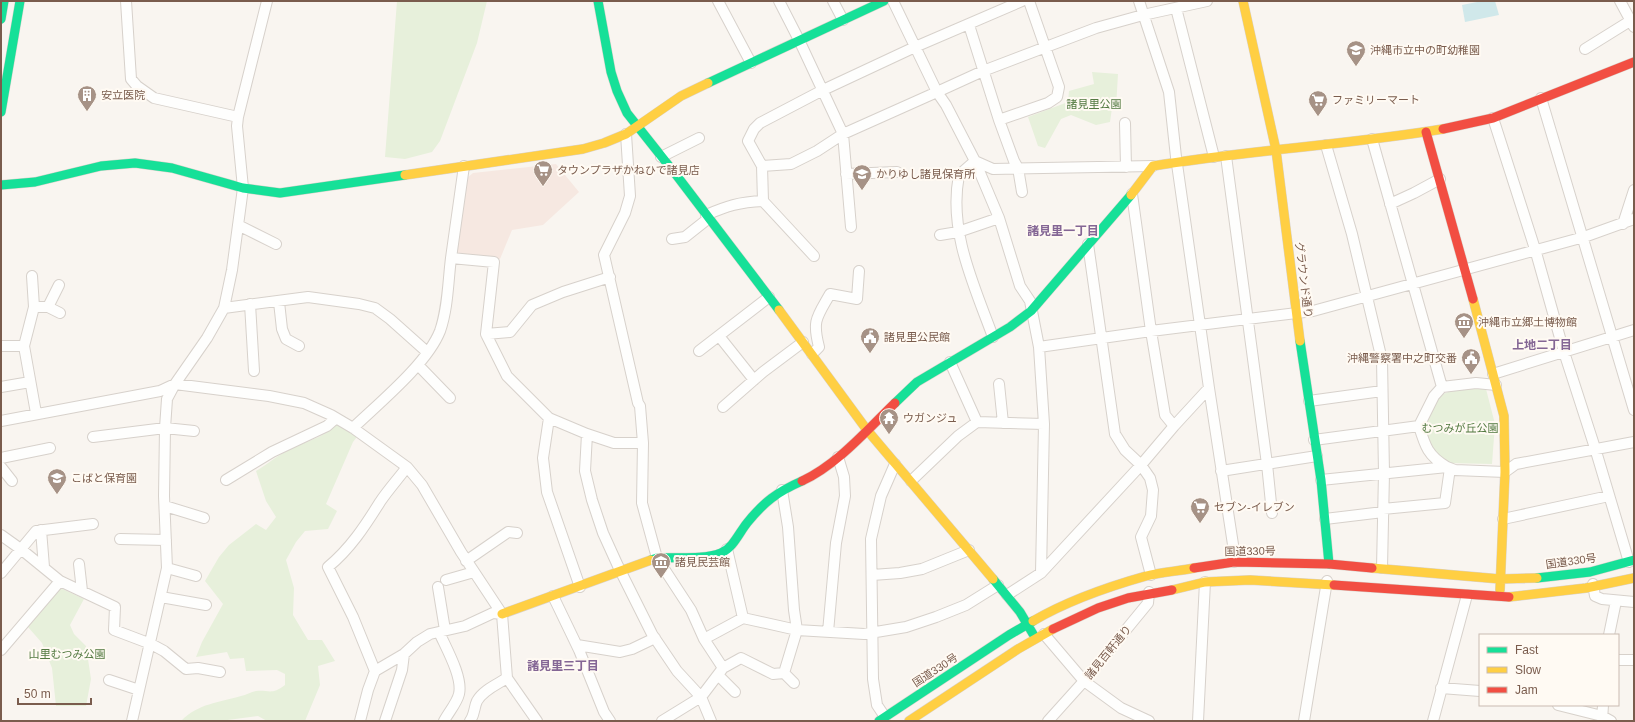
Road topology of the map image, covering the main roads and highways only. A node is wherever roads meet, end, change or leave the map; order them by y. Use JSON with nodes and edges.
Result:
{"nodes":[{"id":1,"x":4,"y":1,"type":"edge"},
{"id":2,"x":20,"y":1,"type":"edge"},
{"id":3,"x":598,"y":1,"type":"edge"},
{"id":4,"x":884,"y":1,"type":"edge"},
{"id":5,"x":1244,"y":1,"type":"edge"},
{"id":6,"x":1,"y":19,"type":"edge"},
{"id":7,"x":1634,"y":62,"type":"edge"},
{"id":8,"x":1,"y":112,"type":"edge"},
{"id":9,"x":636,"y":127,"type":"junction"},
{"id":10,"x":1426,"y":132,"type":"junction"},
{"id":11,"x":1276,"y":150,"type":"junction"},
{"id":12,"x":1,"y":185,"type":"edge"},
{"id":13,"x":867,"y":430,"type":"junction"},
{"id":14,"x":1632,"y":561,"type":"edge"},
{"id":15,"x":1329,"y":564,"type":"junction"},
{"id":16,"x":1634,"y":578,"type":"edge"},
{"id":17,"x":1500,"y":579,"type":"junction"},
{"id":18,"x":1501,"y":597,"type":"junction"},
{"id":19,"x":502,"y":614,"type":"road end"},
{"id":20,"x":1028,"y":625,"type":"junction"},
{"id":21,"x":1039,"y":636,"type":"junction"},
{"id":22,"x":882,"y":719,"type":"edge"},
{"id":23,"x":909,"y":721,"type":"edge"}],
"edges":[{"from":1,"to":6,"type":"main road"},
{"from":2,"to":8,"type":"main road"},
{"from":3,"to":9,"type":"main road"},
{"from":4,"to":9,"type":"main road"},
{"from":5,"to":11,"type":"main road","name":"グラウンド通り"},
{"from":7,"to":10,"type":"main road"},
{"from":9,"to":12,"type":"main road"},
{"from":9,"to":13,"type":"main road"},
{"from":10,"to":11,"type":"main road"},
{"from":10,"to":17,"type":"main road"},
{"from":11,"to":13,"type":"main road"},
{"from":11,"to":15,"type":"main road","name":"グラウンド通り"},
{"from":13,"to":19,"type":"main road"},
{"from":13,"to":20,"type":"main road"},
{"from":14,"to":17,"type":"main road","name":"国道330号"},
{"from":15,"to":17,"type":"main road","name":"国道330号"},
{"from":15,"to":20,"type":"main road","name":"国道330号"},
{"from":16,"to":18,"type":"main road"},
{"from":17,"to":18,"type":"main road"},
{"from":18,"to":21,"type":"main road"},
{"from":20,"to":21,"type":"main road"},
{"from":20,"to":22,"type":"main road","name":"国道330号"},
{"from":21,"to":23,"type":"main road"}]}
